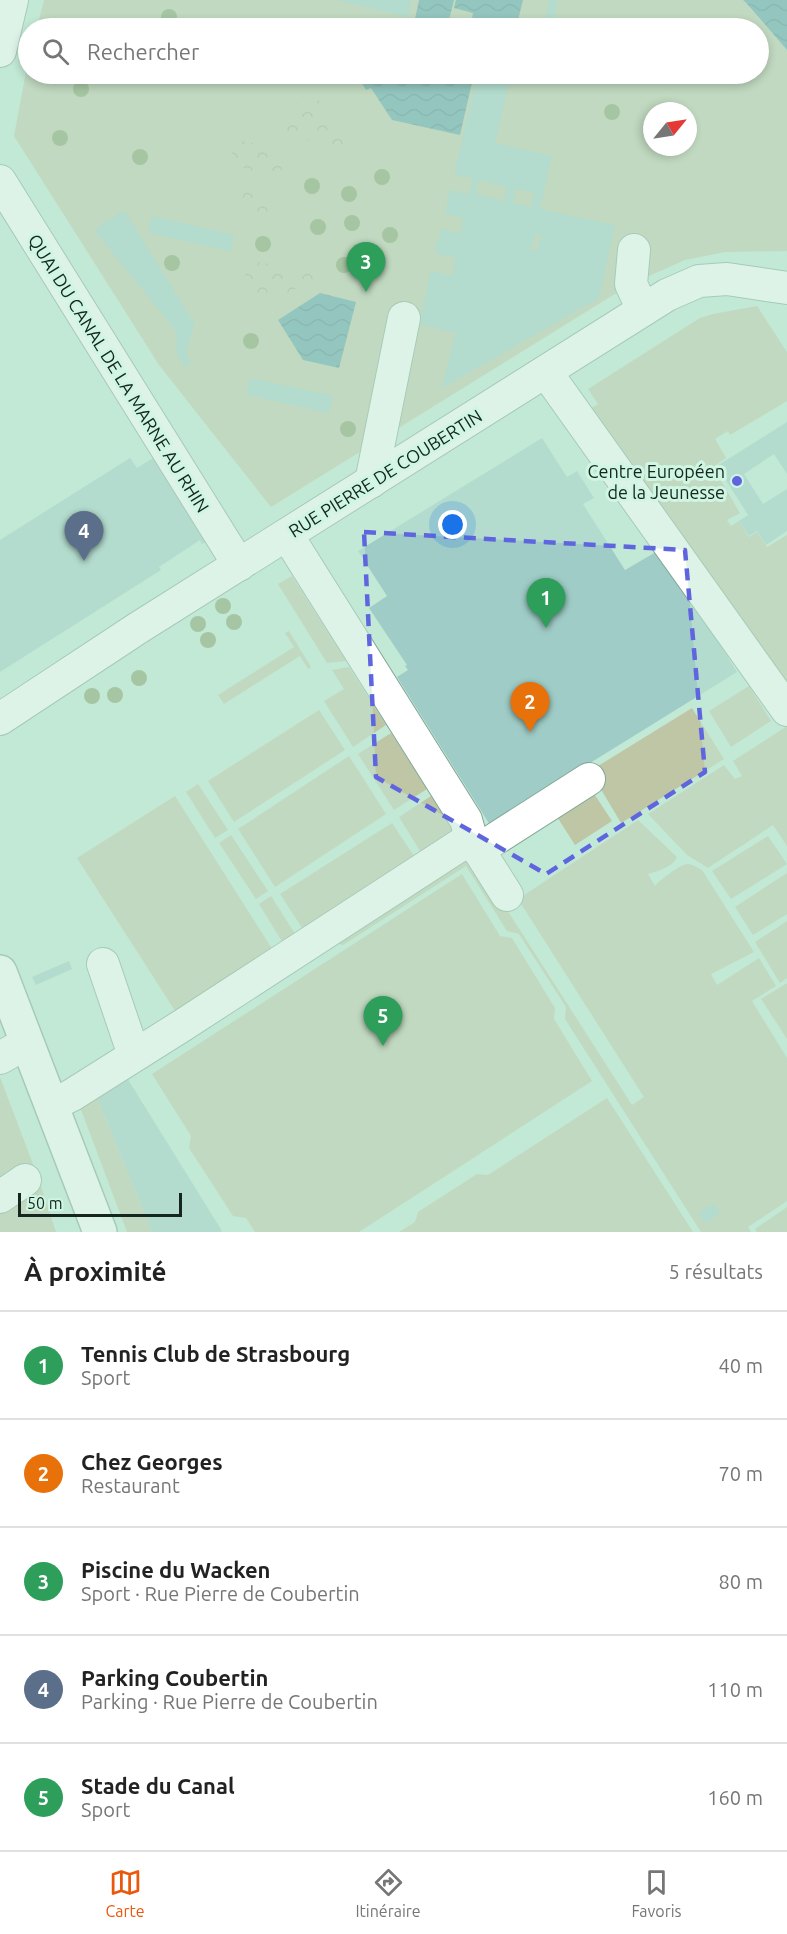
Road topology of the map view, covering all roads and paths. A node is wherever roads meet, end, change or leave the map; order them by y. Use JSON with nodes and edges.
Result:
{"nodes":[{"id":1,"x":12,"y":0,"type":"edge"},
{"id":2,"x":0,"y":51,"type":"edge"},
{"id":3,"x":0,"y":181,"type":"edge"},
{"id":4,"x":634,"y":250,"type":"dead end"},
{"id":5,"x":787,"y":288,"type":"edge"},
{"id":6,"x":643,"y":310,"type":"junction"},
{"id":7,"x":404,"y":318,"type":"dead end"},
{"id":8,"x":546,"y":372,"type":"junction"},
{"id":9,"x":371,"y":482,"type":"junction"},
{"id":10,"x":287,"y":535,"type":"junction"},
{"id":11,"x":239,"y":566,"type":"junction"},
{"id":12,"x":787,"y":710,"type":"edge"},
{"id":13,"x":0,"y":718,"type":"edge"},
{"id":14,"x":590,"y":779,"type":"dead end"},
{"id":15,"x":474,"y":844,"type":"junction"},
{"id":16,"x":507,"y":895,"type":"dead end"},
{"id":17,"x":103,"y":964,"type":"dead end"},
{"id":18,"x":0,"y":972,"type":"edge"},
{"id":19,"x":0,"y":1016,"type":"edge"},
{"id":20,"x":7,"y":1054,"type":"edge"},
{"id":21,"x":134,"y":1055,"type":"junction"},
{"id":22,"x":52,"y":1105,"type":"junction"},
{"id":23,"x":85,"y":1232,"type":"edge"},
{"id":24,"x":100,"y":1232,"type":"edge"}],
"edges":[{"from":1,"to":2,"type":"street"},
{"from":3,"to":11,"type":"street","name":"QUAI DU CANAL DE LA MARNE AU RHIN"},
{"from":4,"to":6,"type":"street"},
{"from":5,"to":6,"type":"street","name":"RUE PIERRE DE COUBERTIN"},
{"from":6,"to":8,"type":"street","name":"RUE PIERRE DE COUBERTIN"},
{"from":7,"to":9,"type":"street"},
{"from":8,"to":9,"type":"street","name":"RUE PIERRE DE COUBERTIN"},
{"from":8,"to":12,"type":"street"},
{"from":9,"to":10,"type":"street","name":"RUE PIERRE DE COUBERTIN"},
{"from":10,"to":11,"type":"street","name":"RUE PIERRE DE COUBERTIN"},
{"from":10,"to":15,"type":"street"},
{"from":11,"to":13,"type":"street","name":"RUE PIERRE DE COUBERTIN"},
{"from":14,"to":15,"type":"street"},
{"from":15,"to":16,"type":"street"},
{"from":15,"to":21,"type":"street"},
{"from":17,"to":21,"type":"street"},
{"from":18,"to":22,"type":"main road"},
{"from":19,"to":20,"type":"main road"},
{"from":20,"to":23,"type":"main road"},
{"from":21,"to":22,"type":"street"},
{"from":22,"to":24,"type":"main road"}]}
